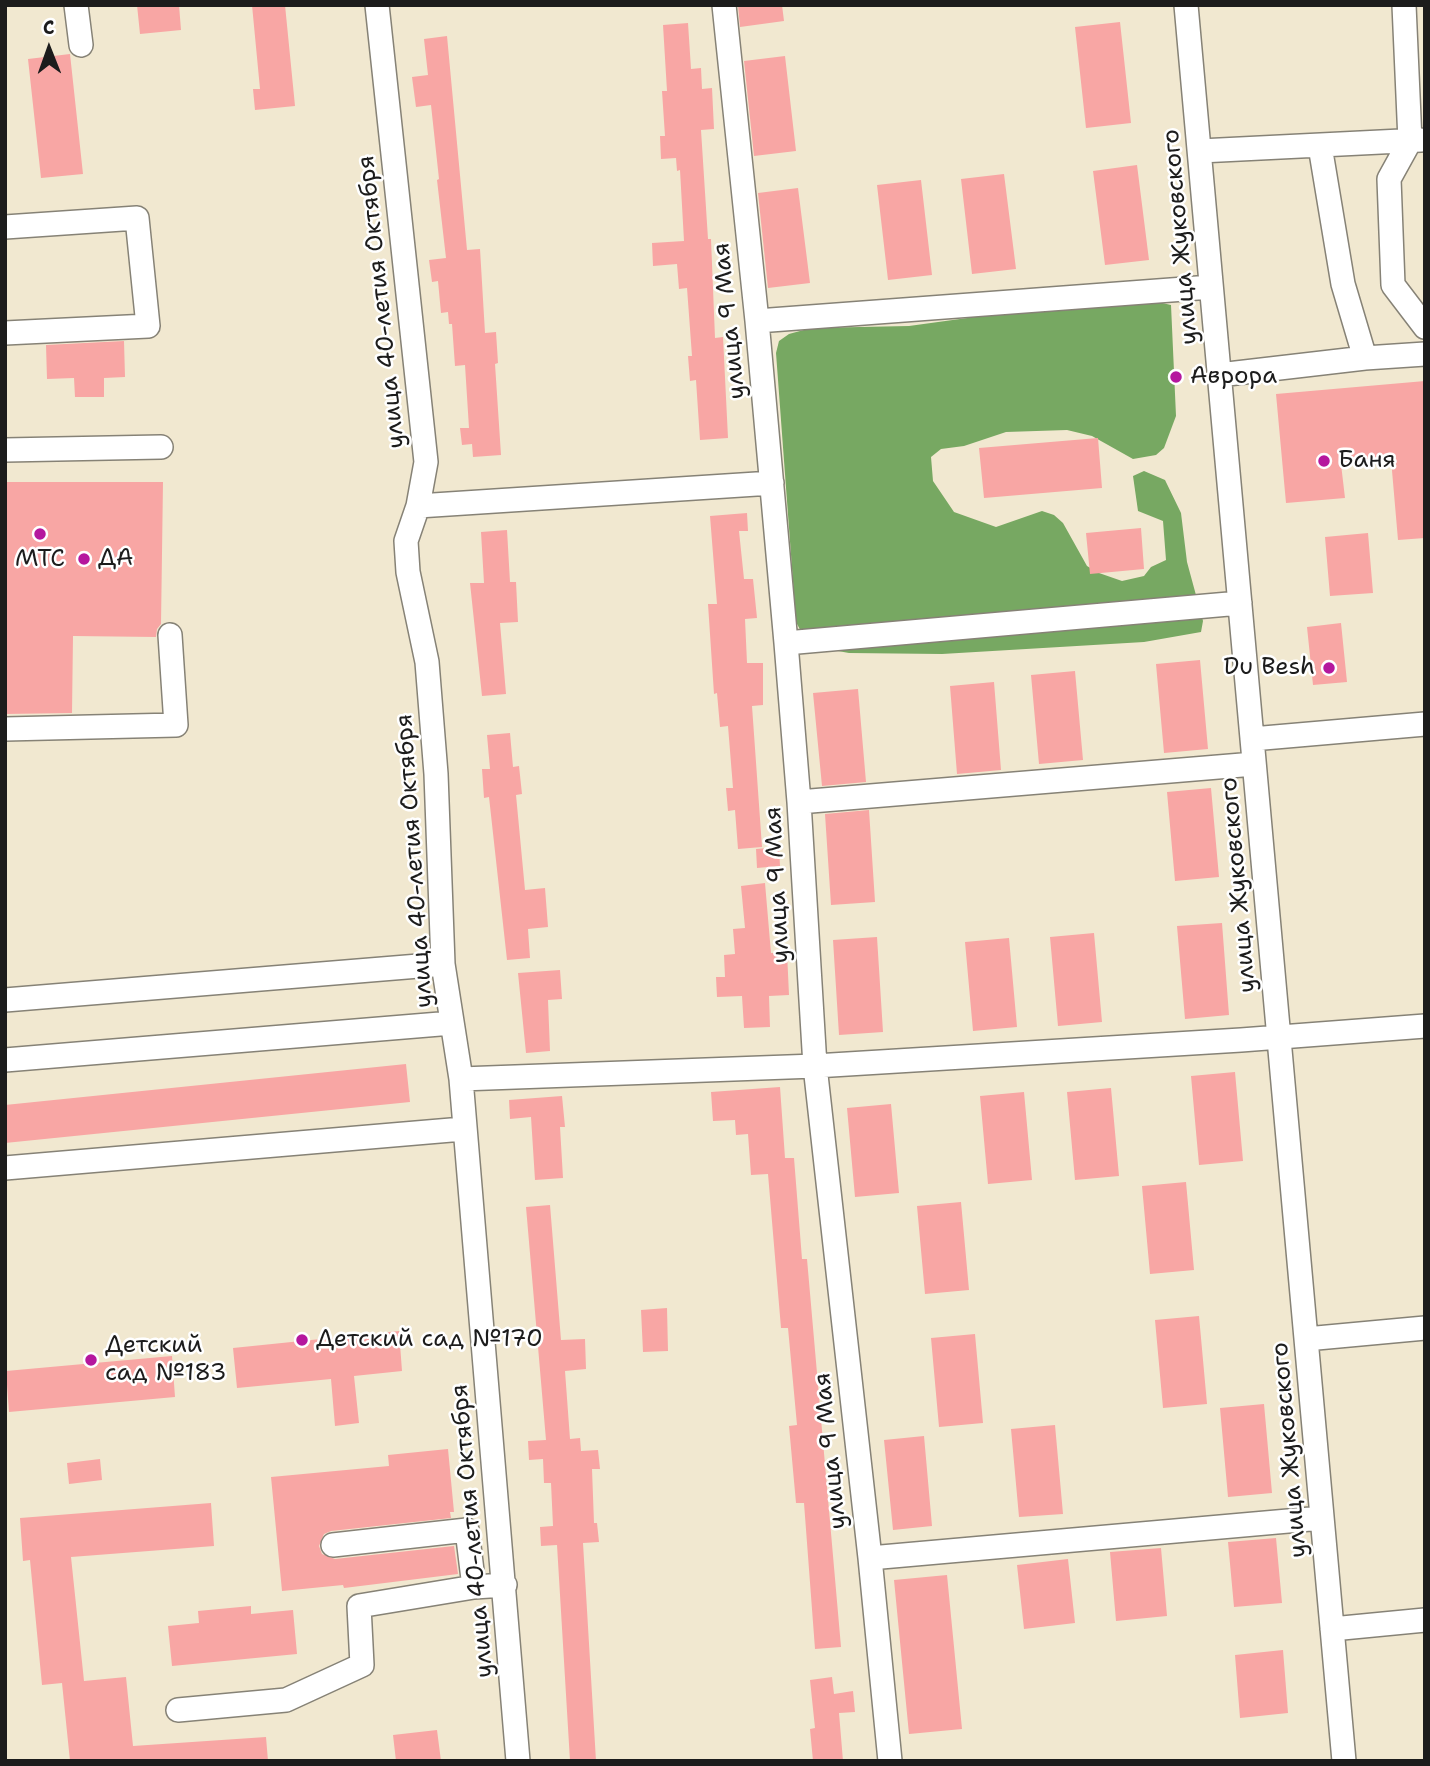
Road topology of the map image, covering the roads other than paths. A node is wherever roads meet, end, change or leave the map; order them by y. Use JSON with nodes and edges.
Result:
{"nodes":[{"id":1,"x":76,"y":5,"type":"edge"},
{"id":2,"x":377,"y":5,"type":"edge"},
{"id":3,"x":724,"y":5,"type":"edge"},
{"id":4,"x":1186,"y":5,"type":"edge"},
{"id":5,"x":1404,"y":5,"type":"edge"},
{"id":6,"x":81,"y":45,"type":"dead end"},
{"id":7,"x":1417,"y":140,"type":"edge"},
{"id":8,"x":1320,"y":146,"type":"junction"},
{"id":9,"x":1200,"y":151,"type":"junction"},
{"id":10,"x":5,"y":227,"type":"edge"},
{"id":11,"x":1211,"y":287,"type":"junction"},
{"id":12,"x":757,"y":321,"type":"junction"},
{"id":13,"x":1425,"y":327,"type":"edge"},
{"id":14,"x":5,"y":333,"type":"edge"},
{"id":15,"x":1425,"y":354,"type":"edge"},
{"id":16,"x":1365,"y":358,"type":"junction"},
{"id":17,"x":1219,"y":375,"type":"junction"},
{"id":18,"x":161,"y":447,"type":"dead end"},
{"id":19,"x":5,"y":450,"type":"edge"},
{"id":20,"x":772,"y":483,"type":"junction"},
{"id":21,"x":418,"y":506,"type":"junction"},
{"id":22,"x":1240,"y":603,"type":"junction"},
{"id":23,"x":170,"y":635,"type":"dead end"},
{"id":24,"x":786,"y":643,"type":"junction"},
{"id":25,"x":1425,"y":724,"type":"edge"},
{"id":26,"x":5,"y":729,"type":"edge"},
{"id":27,"x":1252,"y":739,"type":"junction"},
{"id":28,"x":1254,"y":764,"type":"junction"},
{"id":29,"x":799,"y":802,"type":"junction"},
{"id":30,"x":443,"y":964,"type":"junction"},
{"id":31,"x":5,"y":1000,"type":"edge"},
{"id":32,"x":452,"y":1023,"type":"junction"},
{"id":33,"x":1425,"y":1026,"type":"edge"},
{"id":34,"x":1279,"y":1037,"type":"junction"},
{"id":35,"x":5,"y":1060,"type":"edge"},
{"id":36,"x":815,"y":1066,"type":"junction"},
{"id":37,"x":461,"y":1079,"type":"junction"},
{"id":38,"x":463,"y":1129,"type":"junction"},
{"id":39,"x":5,"y":1168,"type":"edge"},
{"id":40,"x":1425,"y":1328,"type":"edge"},
{"id":41,"x":1306,"y":1339,"type":"junction"},
{"id":42,"x":1322,"y":1518,"type":"junction"},
{"id":43,"x":333,"y":1545,"type":"dead end"},
{"id":44,"x":870,"y":1559,"type":"junction"},
{"id":45,"x":505,"y":1585,"type":"junction"},
{"id":46,"x":474,"y":1587,"type":"junction"},
{"id":47,"x":1425,"y":1620,"type":"edge"},
{"id":48,"x":1332,"y":1629,"type":"junction"},
{"id":49,"x":178,"y":1710,"type":"dead end"},
{"id":50,"x":518,"y":1761,"type":"edge"},
{"id":51,"x":890,"y":1761,"type":"edge"},
{"id":52,"x":1344,"y":1761,"type":"edge"}],
"edges":[{"from":1,"to":6,"type":"street"},
{"from":2,"to":21,"type":"street","name":"улица 40-летия Октября"},
{"from":3,"to":12,"type":"street","name":"улица 9 Мая"},
{"from":4,"to":9,"type":"street","name":"улица Жуковского"},
{"from":5,"to":7,"type":"street"},
{"from":7,"to":8,"type":"street"},
{"from":7,"to":13,"type":"street"},
{"from":8,"to":9,"type":"street"},
{"from":8,"to":16,"type":"street"},
{"from":9,"to":11,"type":"street","name":"улица Жуковского"},
{"from":10,"to":14,"type":"street"},
{"from":11,"to":12,"type":"street"},
{"from":11,"to":17,"type":"street","name":"улица Жуковского"},
{"from":12,"to":20,"type":"street","name":"улица 9 Мая"},
{"from":15,"to":16,"type":"street"},
{"from":16,"to":17,"type":"street"},
{"from":17,"to":22,"type":"street","name":"улица Жуковского"},
{"from":18,"to":19,"type":"street"},
{"from":20,"to":21,"type":"street"},
{"from":20,"to":24,"type":"street","name":"улица 9 Мая"},
{"from":21,"to":30,"type":"street","name":"улица 40-летия Октября"},
{"from":22,"to":24,"type":"street"},
{"from":22,"to":27,"type":"street","name":"улица Жуковского"},
{"from":23,"to":26,"type":"street"},
{"from":24,"to":29,"type":"street","name":"улица 9 Мая"},
{"from":25,"to":27,"type":"street"},
{"from":27,"to":28,"type":"street","name":"улица Жуковского"},
{"from":28,"to":29,"type":"street"},
{"from":28,"to":34,"type":"street","name":"улица Жуковского"},
{"from":29,"to":36,"type":"street","name":"улица 9 Мая"},
{"from":30,"to":31,"type":"street"},
{"from":30,"to":32,"type":"street","name":"улица 40-летия Октября"},
{"from":32,"to":35,"type":"street"},
{"from":32,"to":37,"type":"street","name":"улица 40-летия Октября"},
{"from":33,"to":34,"type":"street"},
{"from":34,"to":36,"type":"street"},
{"from":34,"to":41,"type":"street","name":"улица Жуковского"},
{"from":36,"to":37,"type":"street"},
{"from":36,"to":44,"type":"street","name":"улица 9 Мая"},
{"from":37,"to":38,"type":"street","name":"улица 40-летия Октября"},
{"from":38,"to":39,"type":"street"},
{"from":38,"to":45,"type":"street","name":"улица 40-летия Октября"},
{"from":40,"to":41,"type":"street"},
{"from":41,"to":42,"type":"street","name":"улица Жуковского"},
{"from":42,"to":44,"type":"street"},
{"from":42,"to":48,"type":"street","name":"улица Жуковского"},
{"from":43,"to":46,"type":"street"},
{"from":44,"to":51,"type":"street","name":"улица 9 Мая"},
{"from":45,"to":46,"type":"street"},
{"from":45,"to":50,"type":"street","name":"улица 40-летия Октября"},
{"from":46,"to":49,"type":"street"},
{"from":47,"to":48,"type":"street"},
{"from":48,"to":52,"type":"street","name":"улица Жуковского"}]}
